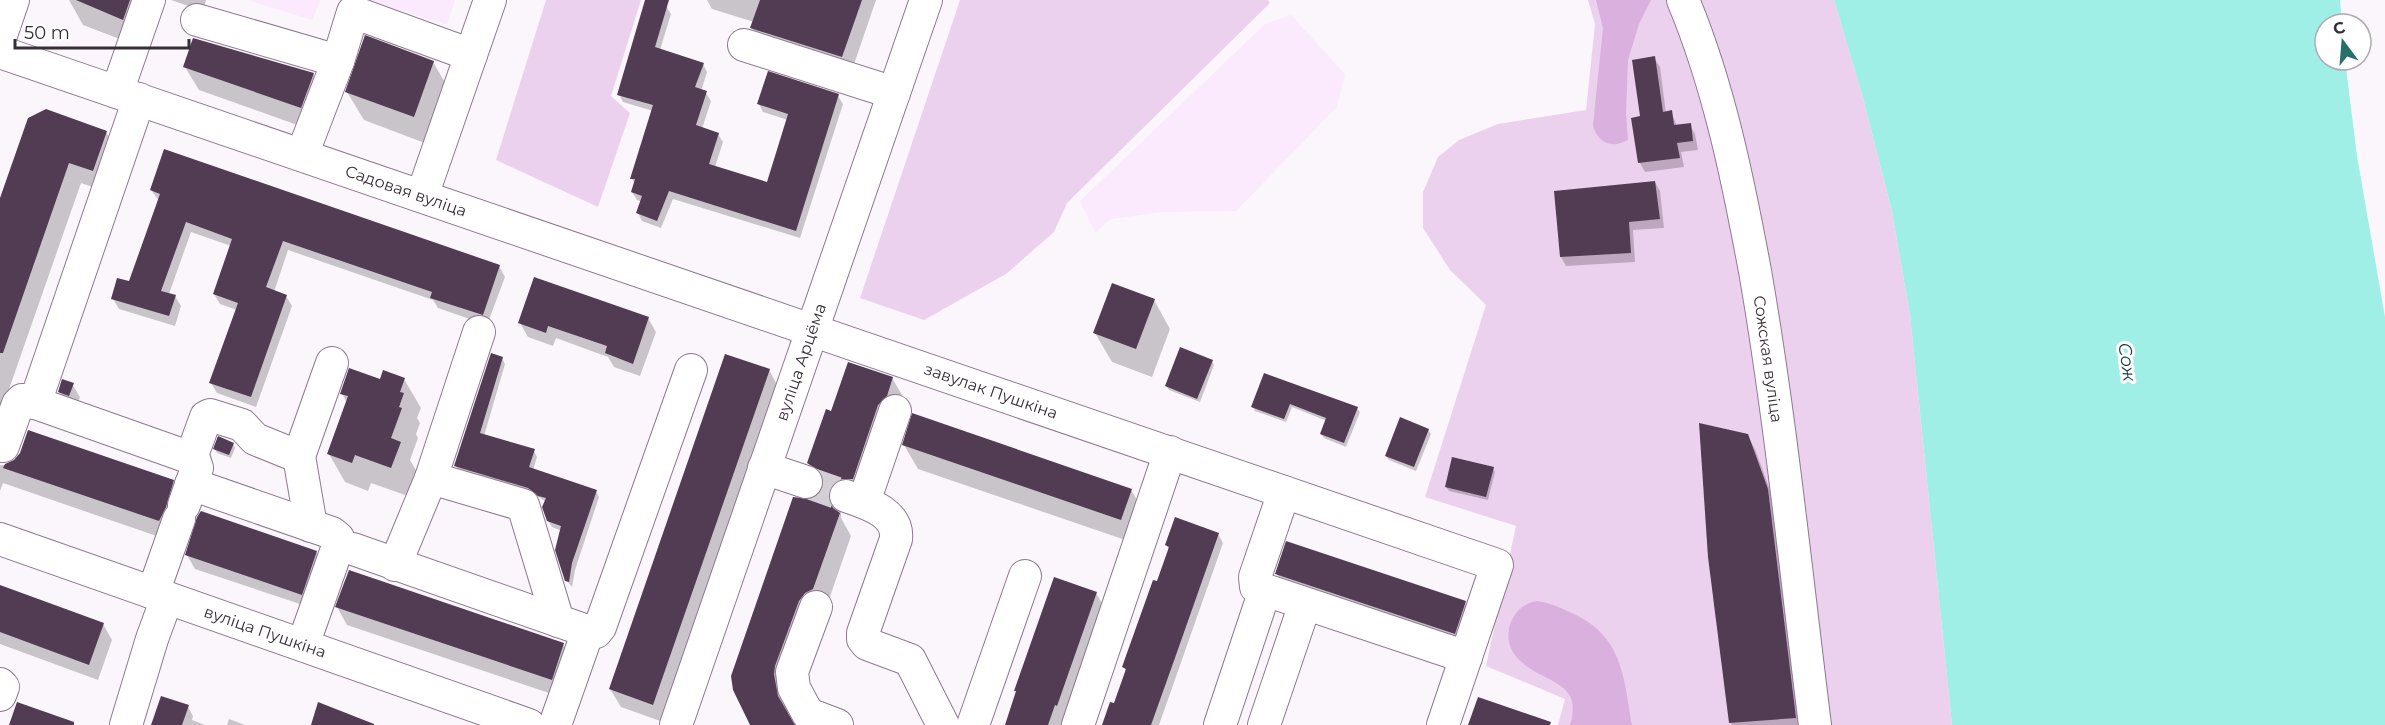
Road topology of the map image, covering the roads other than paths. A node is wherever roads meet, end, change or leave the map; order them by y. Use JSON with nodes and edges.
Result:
{"nodes":[{"id":1,"x":13,"y":0,"type":"edge"},
{"id":2,"x":148,"y":0,"type":"edge"},
{"id":3,"x":490,"y":0,"type":"edge"},
{"id":4,"x":926,"y":0,"type":"edge"},
{"id":5,"x":1683,"y":0,"type":"edge"},
{"id":6,"x":197,"y":20,"type":"dead end"},
{"id":7,"x":0,"y":38,"type":"edge"},
{"id":8,"x":744,"y":45,"type":"dead end"},
{"id":9,"x":0,"y":52,"type":"edge"},
{"id":10,"x":471,"y":55,"type":"junction"},
{"id":11,"x":338,"y":61,"type":"junction"},
{"id":12,"x":894,"y":93,"type":"junction"},
{"id":13,"x":128,"y":95,"type":"junction"},
{"id":14,"x":302,"y":155,"type":"junction"},
{"id":15,"x":422,"y":196,"type":"junction"},
{"id":16,"x":812,"y":330,"type":"junction"},
{"id":17,"x":479,"y":332,"type":"dead end"},
{"id":18,"x":332,"y":363,"type":"dead end"},
{"id":19,"x":912,"y":364,"type":"junction"},
{"id":20,"x":691,"y":370,"type":"dead end"},
{"id":21,"x":35,"y":403,"type":"junction"},
{"id":22,"x":1,"y":452,"type":"edge"},
{"id":23,"x":1170,"y":453,"type":"junction"},
{"id":24,"x":298,"y":459,"type":"junction"},
{"id":25,"x":764,"y":468,"type":"junction"},
{"id":26,"x":431,"y":478,"type":"junction"},
{"id":27,"x":806,"y":482,"type":"tunnel mouth"},
{"id":28,"x":186,"y":491,"type":"junction"},
{"id":29,"x":1284,"y":492,"type":"junction"},
{"id":30,"x":311,"y":526,"type":"junction"},
{"id":31,"x":0,"y":539,"type":"edge"},
{"id":32,"x":353,"y":549,"type":"dead end"},
{"id":33,"x":395,"y":565,"type":"junction"},
{"id":34,"x":1025,"y":576,"type":"dead end"},
{"id":35,"x":1265,"y":590,"type":"junction"},
{"id":36,"x":160,"y":595,"type":"junction"},
{"id":37,"x":1305,"y":604,"type":"junction"},
{"id":38,"x":816,"y":607,"type":"dead end"},
{"id":39,"x":558,"y":621,"type":"junction"},
{"id":40,"x":588,"y":631,"type":"junction"},
{"id":41,"x":303,"y":645,"type":"junction"},
{"id":42,"x":1466,"y":657,"type":"junction"},
{"id":43,"x":0,"y":684,"type":"edge"},
{"id":44,"x":0,"y":695,"type":"edge"},
{"id":45,"x":1269,"y":724,"type":"edge"},
{"id":46,"x":126,"y":725,"type":"edge"},
{"id":47,"x":529,"y":725,"type":"edge"},
{"id":48,"x":555,"y":725,"type":"edge"},
{"id":49,"x":676,"y":725,"type":"edge"},
{"id":50,"x":837,"y":725,"type":"edge"},
{"id":51,"x":943,"y":725,"type":"edge"},
{"id":52,"x":973,"y":725,"type":"edge"},
{"id":53,"x":1078,"y":725,"type":"edge"},
{"id":54,"x":1220,"y":725,"type":"edge"},
{"id":55,"x":1443,"y":725,"type":"edge"},
{"id":56,"x":1815,"y":725,"type":"edge"}],
"edges":[{"from":1,"to":7,"type":"street"},
{"from":2,"to":13,"type":"street"},
{"from":3,"to":10,"type":"street"},
{"from":4,"to":12,"type":"street","name":"вуліца Арцёма"},
{"from":5,"to":56,"type":"street","name":"Сожская вуліца"},
{"from":6,"to":11,"type":"street"},
{"from":8,"to":12,"type":"street"},
{"from":9,"to":13,"type":"street","name":"Садовая вуліца"},
{"from":10,"to":11,"type":"street"},
{"from":10,"to":15,"type":"street"},
{"from":11,"to":14,"type":"street"},
{"from":12,"to":16,"type":"street","name":"вуліца Арцёма"},
{"from":13,"to":14,"type":"street","name":"Садовая вуліца"},
{"from":13,"to":21,"type":"street"},
{"from":14,"to":15,"type":"street","name":"Садовая вуліца"},
{"from":15,"to":16,"type":"street","name":"Садовая вуліца"},
{"from":16,"to":19,"type":"street","name":"завулак Пушкіна"},
{"from":16,"to":25,"type":"street","name":"вуліца Арцёма"},
{"from":17,"to":26,"type":"street"},
{"from":18,"to":24,"type":"street"},
{"from":19,"to":23,"type":"street","name":"завулак Пушкіна"},
{"from":19,"to":51,"type":"street"},
{"from":20,"to":40,"type":"street"},
{"from":21,"to":22,"type":"street"},
{"from":21,"to":28,"type":"street"},
{"from":23,"to":29,"type":"street","name":"завулак Пушкіна"},
{"from":23,"to":53,"type":"street"},
{"from":24,"to":28,"type":"street"},
{"from":24,"to":30,"type":"street"},
{"from":25,"to":27,"type":"street"},
{"from":25,"to":49,"type":"street","name":"вуліца Арцёма"},
{"from":26,"to":33,"type":"street"},
{"from":26,"to":39,"type":"street"},
{"from":28,"to":30,"type":"street"},
{"from":28,"to":36,"type":"street"},
{"from":29,"to":35,"type":"street"},
{"from":29,"to":42,"type":"street","name":"завулак Пушкіна"},
{"from":30,"to":41,"type":"street"},
{"from":31,"to":36,"type":"street","name":"вуліца Пушкіна"},
{"from":32,"to":33,"type":"street"},
{"from":33,"to":39,"type":"street"},
{"from":34,"to":52,"type":"street"},
{"from":35,"to":37,"type":"street"},
{"from":35,"to":54,"type":"street"},
{"from":36,"to":41,"type":"street","name":"вуліца Пушкіна"},
{"from":36,"to":46,"type":"street"},
{"from":37,"to":42,"type":"street"},
{"from":37,"to":45,"type":"street"},
{"from":38,"to":50,"type":"street"},
{"from":39,"to":40,"type":"street"},
{"from":40,"to":48,"type":"street"},
{"from":41,"to":47,"type":"street","name":"вуліца Пушкіна"},
{"from":42,"to":55,"type":"street"},
{"from":43,"to":44,"type":"street"}]}
